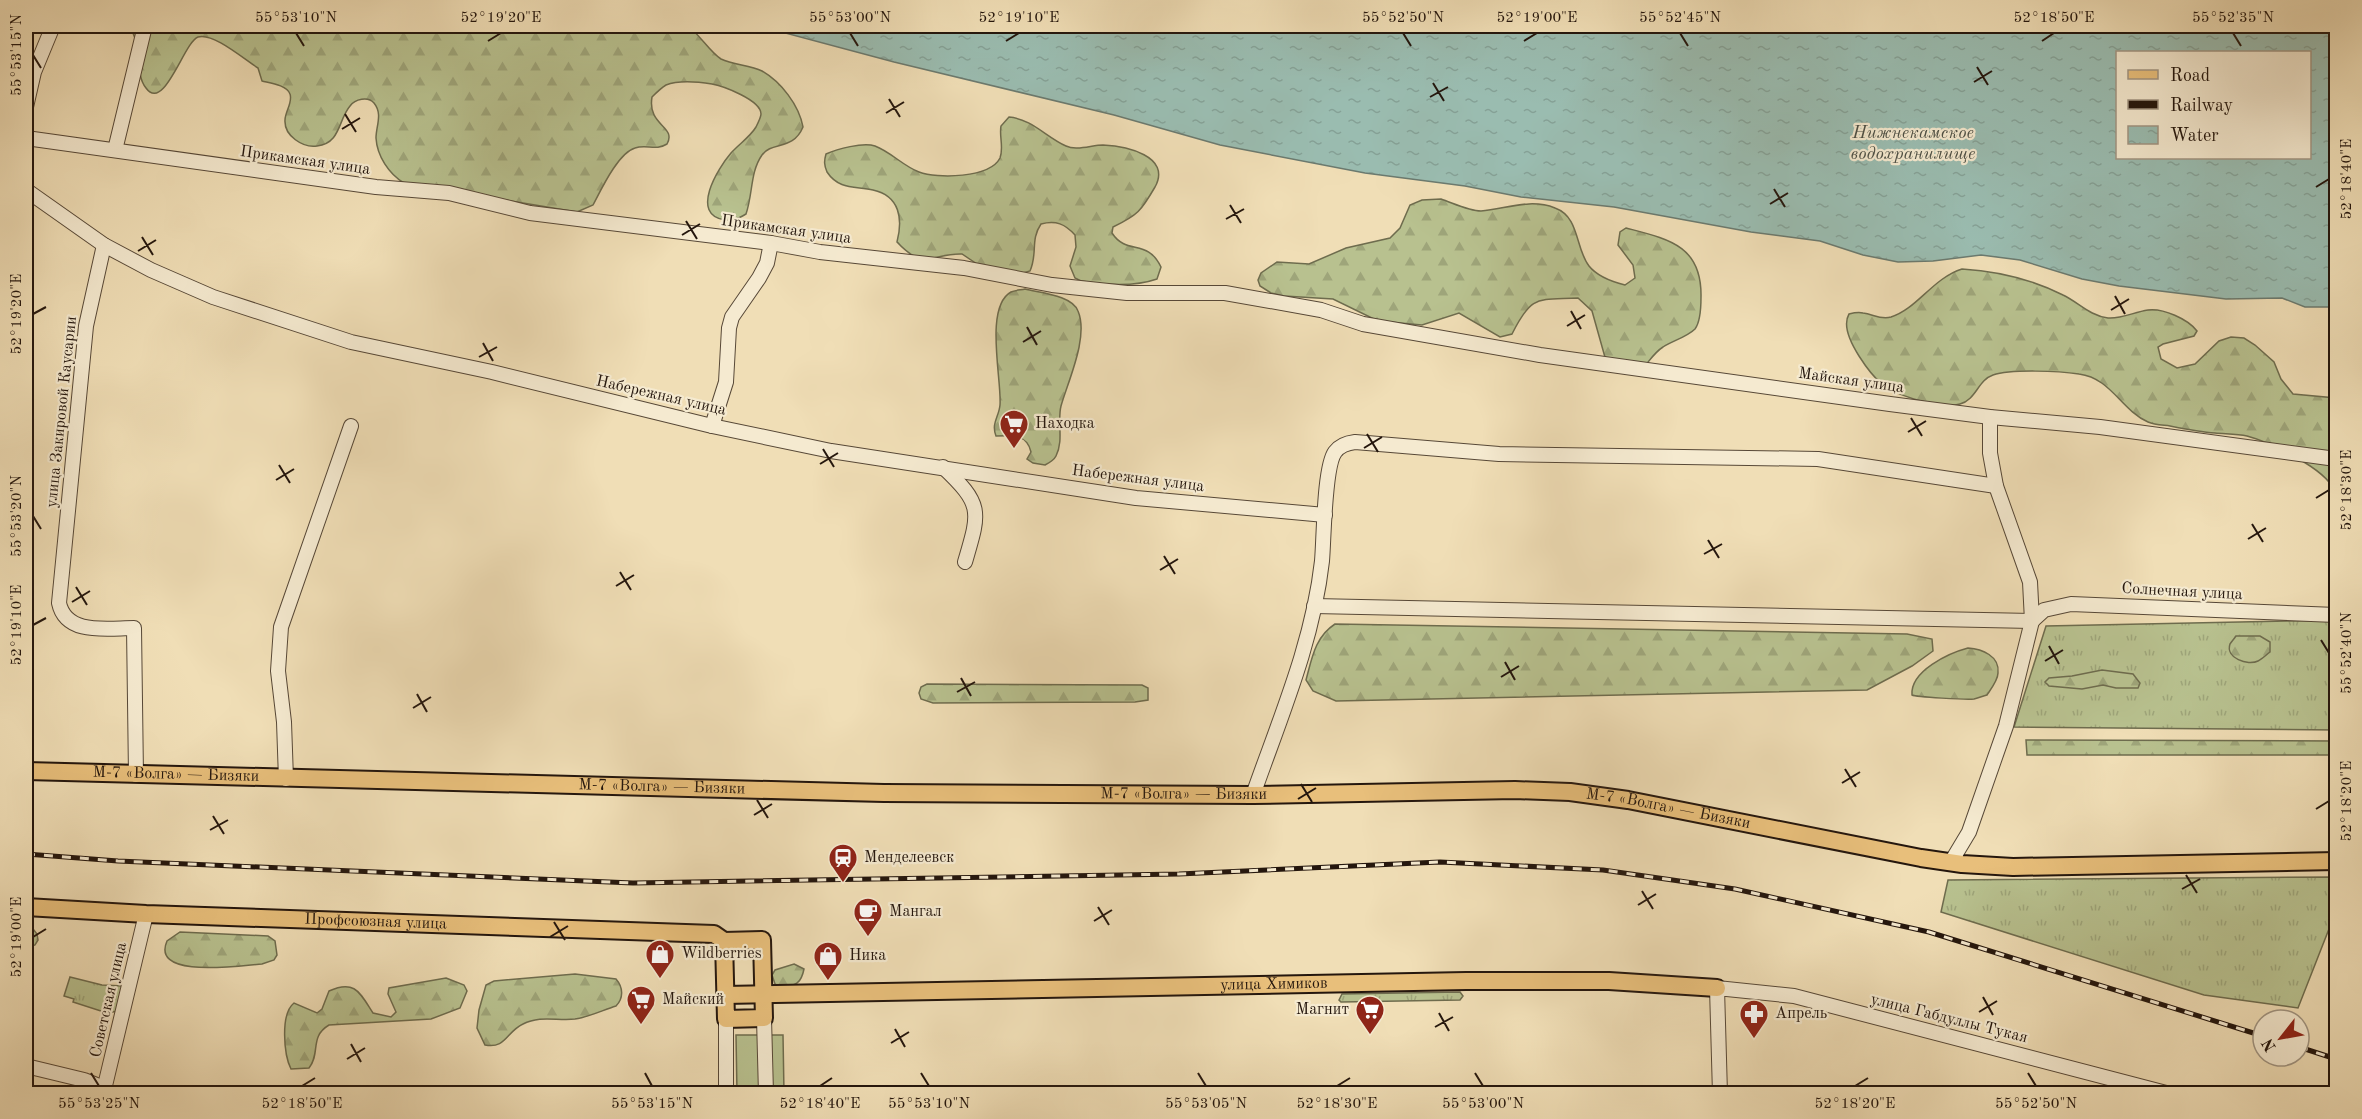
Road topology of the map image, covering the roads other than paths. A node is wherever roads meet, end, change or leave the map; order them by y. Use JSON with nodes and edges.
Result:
{"nodes":[{"id":1,"x":53,"y":26,"type":"edge"},
{"id":2,"x":144,"y":30,"type":"dead end"},
{"id":3,"x":26,"y":106,"type":"edge"},
{"id":4,"x":26,"y":138,"type":"edge"},
{"id":5,"x":115,"y":150,"type":"junction"},
{"id":6,"x":26,"y":190,"type":"edge"},
{"id":7,"x":771,"y":243,"type":"junction"},
{"id":8,"x":104,"y":245,"type":"junction"},
{"id":9,"x":1363,"y":324,"type":"joint"},
{"id":10,"x":1990,"y":417,"type":"junction"},
{"id":11,"x":351,"y":426,"type":"dead end"},
{"id":12,"x":712,"y":426,"type":"junction"},
{"id":13,"x":2337,"y":459,"type":"edge"},
{"id":14,"x":942,"y":467,"type":"junction"},
{"id":15,"x":1996,"y":486,"type":"junction"},
{"id":16,"x":1324,"y":514,"type":"junction"},
{"id":17,"x":965,"y":562,"type":"dead end"},
{"id":18,"x":1314,"y":606,"type":"junction"},
{"id":19,"x":2337,"y":615,"type":"edge"},
{"id":20,"x":2032,"y":621,"type":"junction"},
{"id":21,"x":26,"y":771,"type":"edge"},
{"id":22,"x":136,"y":775,"type":"junction"},
{"id":23,"x":286,"y":778,"type":"junction"},
{"id":24,"x":1253,"y":795,"type":"junction"},
{"id":25,"x":2337,"y":861,"type":"edge"},
{"id":26,"x":1951,"y":862,"type":"junction"},
{"id":27,"x":26,"y":907,"type":"edge"},
{"id":28,"x":147,"y":914,"type":"junction"},
{"id":29,"x":724,"y":941,"type":"junction"},
{"id":30,"x":1717,"y":988,"type":"junction"},
{"id":31,"x":763,"y":994,"type":"junction"},
{"id":32,"x":725,"y":995,"type":"junction"},
{"id":33,"x":765,"y":1018,"type":"junction"},
{"id":34,"x":726,"y":1019,"type":"junction"},
{"id":35,"x":26,"y":1066,"type":"edge"},
{"id":36,"x":104,"y":1091,"type":"edge"},
{"id":37,"x":726,"y":1094,"type":"edge"},
{"id":38,"x":766,"y":1094,"type":"edge"},
{"id":39,"x":1720,"y":1094,"type":"edge"},
{"id":40,"x":2170,"y":1094,"type":"edge"}],
"edges":[{"from":1,"to":3,"type":"street"},
{"from":2,"to":5,"type":"street"},
{"from":4,"to":5,"type":"street","name":"Прикамская улица"},
{"from":5,"to":7,"type":"street","name":"Прикамская улица"},
{"from":6,"to":8,"type":"street","name":"Набережная улица"},
{"from":7,"to":9,"type":"street","name":"Прикамская улица"},
{"from":7,"to":12,"type":"street"},
{"from":8,"to":12,"type":"street","name":"Набережная улица"},
{"from":8,"to":22,"type":"street","name":"улица Закировой Каусарии"},
{"from":9,"to":10,"type":"street","name":"Майская улица"},
{"from":10,"to":13,"type":"street","name":"Майская улица"},
{"from":10,"to":15,"type":"street"},
{"from":11,"to":23,"type":"street"},
{"from":12,"to":14,"type":"street","name":"Набережная улица"},
{"from":14,"to":16,"type":"street","name":"Набережная улица"},
{"from":14,"to":17,"type":"street"},
{"from":15,"to":16,"type":"street"},
{"from":15,"to":20,"type":"street"},
{"from":16,"to":18,"type":"street"},
{"from":18,"to":20,"type":"street"},
{"from":18,"to":24,"type":"street"},
{"from":19,"to":20,"type":"street","name":"Солнечная улица"},
{"from":20,"to":26,"type":"street"},
{"from":21,"to":22,"type":"main road","name":"М-7 «Волга» — Бизяки"},
{"from":22,"to":23,"type":"main road","name":"М-7 «Волга» — Бизяки"},
{"from":23,"to":24,"type":"main road","name":"М-7 «Волга» — Бизяки"},
{"from":24,"to":26,"type":"main road","name":"М-7 «Волга» — Бизяки"},
{"from":25,"to":26,"type":"main road","name":"М-7 «Волга» — Бизяки"},
{"from":27,"to":28,"type":"main road","name":"Профсоюзная улица"},
{"from":28,"to":29,"type":"main road","name":"Профсоюзная улица"},
{"from":28,"to":36,"type":"street","name":"Советская улица"},
{"from":29,"to":31,"type":"main road","name":"Профсоюзная улица"},
{"from":29,"to":32,"type":"main road"},
{"from":30,"to":31,"type":"main road","name":"улица Химиков"},
{"from":30,"to":39,"type":"street"},
{"from":30,"to":40,"type":"street","name":"улица Габдуллы Тукая"},
{"from":31,"to":32,"type":"main road","name":"улица Химиков"},
{"from":31,"to":33,"type":"main road"},
{"from":32,"to":34,"type":"main road"},
{"from":33,"to":34,"type":"main road"},
{"from":33,"to":38,"type":"street"},
{"from":34,"to":37,"type":"street"},
{"from":35,"to":36,"type":"street"}]}
